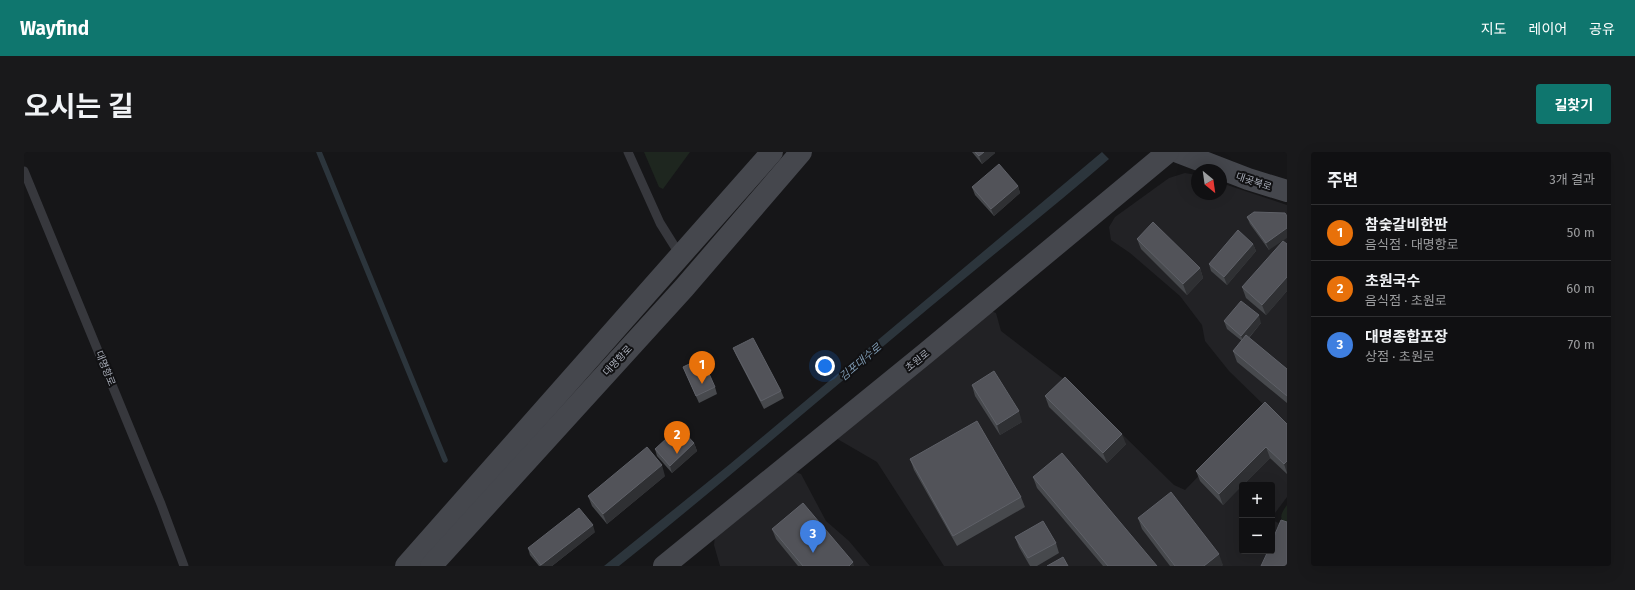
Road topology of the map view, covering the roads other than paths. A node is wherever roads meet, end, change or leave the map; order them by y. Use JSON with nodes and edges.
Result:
{"nodes":[{"id":1,"x":628,"y":152,"type":"edge"},
{"id":2,"x":1168,"y":152,"type":"edge"},
{"id":3,"x":1178,"y":152,"type":"edge"},
{"id":4,"x":791,"y":155,"type":"edge"},
{"id":5,"x":24,"y":171,"type":"edge"},
{"id":6,"x":1287,"y":191,"type":"edge"},
{"id":7,"x":680,"y":255,"type":"junction"},
{"id":8,"x":184,"y":566,"type":"edge"},
{"id":9,"x":406,"y":566,"type":"edge"},
{"id":10,"x":431,"y":566,"type":"edge"},
{"id":11,"x":664,"y":566,"type":"edge"}],
"edges":[{"from":1,"to":7,"type":"lane"},
{"from":2,"to":11,"type":"main road","name":"초원로"},
{"from":3,"to":6,"type":"main road","name":"대곶북로"},
{"from":4,"to":7,"type":"main road","name":"대명항로"},
{"from":4,"to":10,"type":"main road","name":"대명항로"},
{"from":5,"to":8,"type":"lane","name":"대명항로"},
{"from":7,"to":9,"type":"main road","name":"대명항로"}]}
